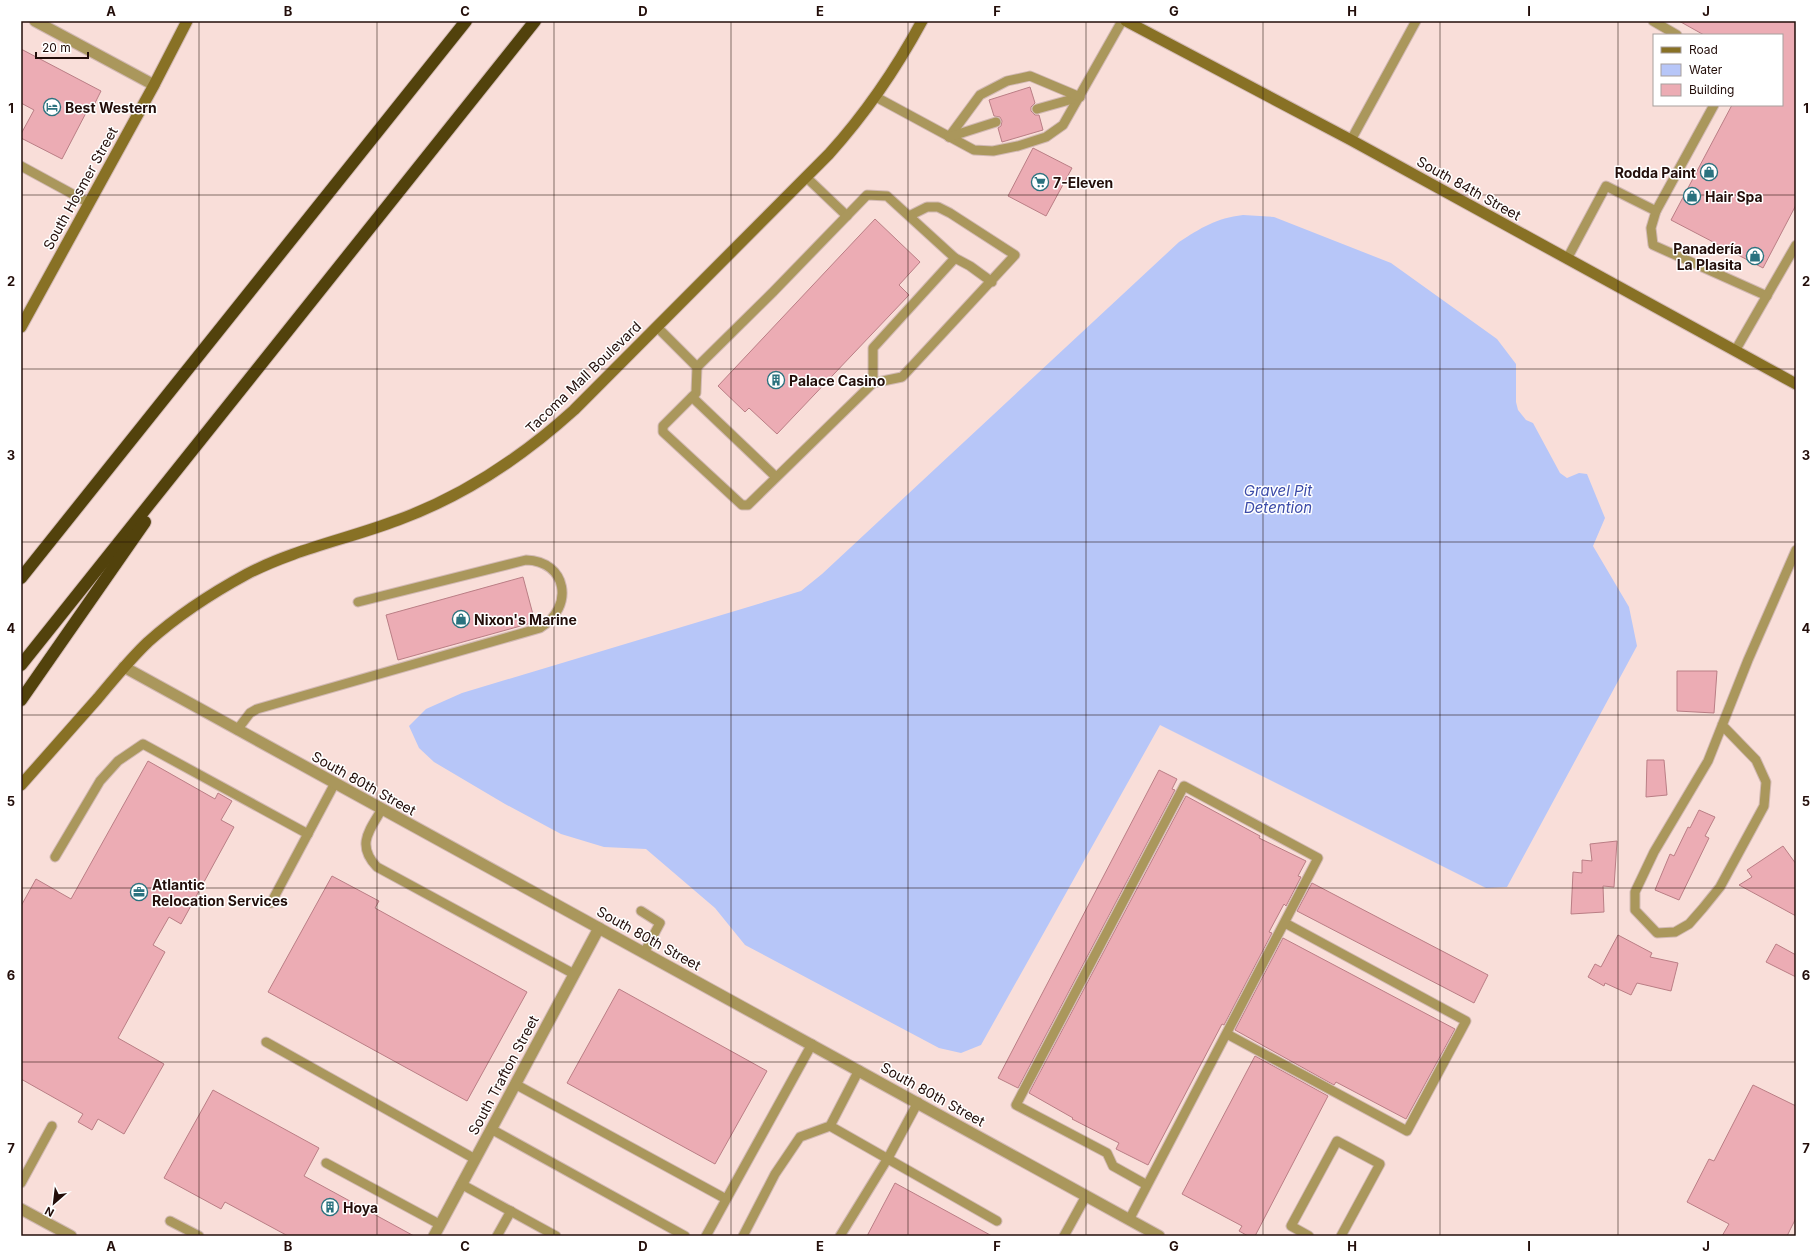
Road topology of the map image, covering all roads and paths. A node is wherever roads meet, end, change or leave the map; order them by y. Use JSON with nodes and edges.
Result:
{"nodes":[{"id":1,"x":35,"y":21,"type":"edge"},
{"id":2,"x":187,"y":21,"type":"edge"},
{"id":3,"x":466,"y":21,"type":"edge"},
{"id":4,"x":535,"y":21,"type":"edge"},
{"id":5,"x":922,"y":21,"type":"edge"},
{"id":6,"x":1122,"y":21,"type":"edge"},
{"id":7,"x":1126,"y":21,"type":"edge"},
{"id":8,"x":1416,"y":21,"type":"edge"},
{"id":9,"x":1653,"y":21,"type":"edge"},
{"id":10,"x":1675,"y":34,"type":"edge"},
{"id":11,"x":154,"y":85,"type":"junction"},
{"id":12,"x":876,"y":97,"type":"junction"},
{"id":13,"x":1080,"y":97,"type":"junction"},
{"id":14,"x":1713,"y":106,"type":"edge"},
{"id":15,"x":1037,"y":109,"type":"dead end"},
{"id":16,"x":996,"y":122,"type":"dead end"},
{"id":17,"x":949,"y":137,"type":"junction"},
{"id":18,"x":1351,"y":140,"type":"junction"},
{"id":19,"x":21,"y":166,"type":"edge"},
{"id":20,"x":806,"y":177,"type":"junction"},
{"id":21,"x":89,"y":203,"type":"junction"},
{"id":22,"x":1656,"y":211,"type":"junction"},
{"id":23,"x":847,"y":216,"type":"junction"},
{"id":24,"x":909,"y":216,"type":"junction"},
{"id":25,"x":1796,"y":245,"type":"edge"},
{"id":26,"x":955,"y":258,"type":"junction"},
{"id":27,"x":1567,"y":259,"type":"junction"},
{"id":28,"x":992,"y":282,"type":"junction"},
{"id":29,"x":1767,"y":296,"type":"junction"},
{"id":30,"x":657,"y":326,"type":"junction"},
{"id":31,"x":21,"y":327,"type":"edge"},
{"id":32,"x":1735,"y":351,"type":"junction"},
{"id":33,"x":697,"y":367,"type":"junction"},
{"id":34,"x":873,"y":383,"type":"junction"},
{"id":35,"x":1796,"y":384,"type":"edge"},
{"id":36,"x":692,"y":397,"type":"junction"},
{"id":37,"x":207,"y":433,"type":"junction"},
{"id":38,"x":776,"y":477,"type":"junction"},
{"id":39,"x":1796,"y":550,"type":"edge"},
{"id":40,"x":21,"y":578,"type":"edge"},
{"id":41,"x":358,"y":602,"type":"dead end"},
{"id":42,"x":21,"y":665,"type":"edge"},
{"id":43,"x":124,"y":667,"type":"junction"},
{"id":44,"x":21,"y":700,"type":"edge"},
{"id":45,"x":1722,"y":725,"type":"junction"},
{"id":46,"x":237,"y":730,"type":"junction"},
{"id":47,"x":335,"y":783,"type":"junction"},
{"id":48,"x":21,"y":785,"type":"edge"},
{"id":49,"x":382,"y":809,"type":"junction"},
{"id":50,"x":308,"y":834,"type":"junction"},
{"id":51,"x":55,"y":857,"type":"dead end"},
{"id":52,"x":271,"y":903,"type":"dead end"},
{"id":53,"x":641,"y":911,"type":"dead end"},
{"id":54,"x":1284,"y":923,"type":"junction"},
{"id":55,"x":599,"y":928,"type":"junction"},
{"id":56,"x":644,"y":953,"type":"junction"},
{"id":57,"x":574,"y":974,"type":"junction"},
{"id":58,"x":1227,"y":1034,"type":"junction"},
{"id":59,"x":266,"y":1042,"type":"dead end"},
{"id":60,"x":812,"y":1044,"type":"junction"},
{"id":61,"x":859,"y":1070,"type":"junction"},
{"id":62,"x":515,"y":1084,"type":"junction"},
{"id":63,"x":918,"y":1102,"type":"junction"},
{"id":64,"x":52,"y":1126,"type":"dead end"},
{"id":65,"x":830,"y":1126,"type":"junction"},
{"id":66,"x":491,"y":1129,"type":"junction"},
{"id":67,"x":888,"y":1158,"type":"junction"},
{"id":68,"x":475,"y":1159,"type":"junction"},
{"id":69,"x":326,"y":1163,"type":"dead end"},
{"id":70,"x":21,"y":1183,"type":"edge"},
{"id":71,"x":461,"y":1184,"type":"junction"},
{"id":72,"x":1147,"y":1185,"type":"junction"},
{"id":73,"x":1086,"y":1196,"type":"junction"},
{"id":74,"x":726,"y":1199,"type":"junction"},
{"id":75,"x":21,"y":1209,"type":"edge"},
{"id":76,"x":511,"y":1211,"type":"junction"},
{"id":77,"x":1129,"y":1220,"type":"junction"},
{"id":78,"x":170,"y":1221,"type":"dead end"},
{"id":79,"x":997,"y":1221,"type":"dead end"},
{"id":80,"x":440,"y":1224,"type":"junction"},
{"id":81,"x":71,"y":1236,"type":"edge"},
{"id":82,"x":199,"y":1236,"type":"edge"},
{"id":83,"x":434,"y":1236,"type":"edge"},
{"id":84,"x":497,"y":1236,"type":"edge"},
{"id":85,"x":556,"y":1236,"type":"edge"},
{"id":86,"x":685,"y":1236,"type":"edge"},
{"id":87,"x":706,"y":1236,"type":"edge"},
{"id":88,"x":743,"y":1236,"type":"edge"},
{"id":89,"x":840,"y":1236,"type":"edge"},
{"id":90,"x":1064,"y":1236,"type":"edge"},
{"id":91,"x":1158,"y":1236,"type":"edge"},
{"id":92,"x":1309,"y":1236,"type":"edge"},
{"id":93,"x":1341,"y":1236,"type":"edge"}],
"edges":[{"from":1,"to":11,"type":"street"},
{"from":2,"to":11,"type":"main road","name":"South Hosmer Street"},
{"from":3,"to":40,"type":"highway"},
{"from":4,"to":37,"type":"highway"},
{"from":5,"to":12,"type":"main road","name":"Tacoma Mall Boulevard"},
{"from":6,"to":13,"type":"lane"},
{"from":7,"to":18,"type":"main road","name":"South 84th Street"},
{"from":8,"to":18,"type":"lane"},
{"from":9,"to":10,"type":"lane"},
{"from":11,"to":21,"type":"main road","name":"South Hosmer Street"},
{"from":12,"to":17,"type":"lane"},
{"from":12,"to":20,"type":"main road","name":"Tacoma Mall Boulevard"},
{"from":13,"to":15,"type":"lane"},
{"from":13,"to":17,"type":"lane"},
{"from":13,"to":17,"type":"lane"},
{"from":14,"to":22,"type":"lane"},
{"from":16,"to":17,"type":"lane"},
{"from":18,"to":27,"type":"main road","name":"South 84th Street"},
{"from":19,"to":21,"type":"lane"},
{"from":20,"to":23,"type":"lane"},
{"from":20,"to":30,"type":"main road","name":"Tacoma Mall Boulevard"},
{"from":21,"to":31,"type":"main road","name":"South Hosmer Street"},
{"from":22,"to":27,"type":"lane"},
{"from":22,"to":29,"type":"lane"},
{"from":23,"to":24,"type":"lane"},
{"from":23,"to":33,"type":"lane"},
{"from":24,"to":26,"type":"lane"},
{"from":24,"to":28,"type":"lane"},
{"from":25,"to":29,"type":"lane"},
{"from":26,"to":28,"type":"lane"},
{"from":26,"to":34,"type":"lane"},
{"from":27,"to":32,"type":"main road","name":"South 84th Street"},
{"from":28,"to":34,"type":"lane"},
{"from":29,"to":32,"type":"lane"},
{"from":30,"to":33,"type":"lane"},
{"from":30,"to":43,"type":"main road","name":"Tacoma Mall Boulevard"},
{"from":32,"to":35,"type":"main road","name":"South 84th Street"},
{"from":33,"to":36,"type":"lane"},
{"from":34,"to":38,"type":"lane"},
{"from":36,"to":38,"type":"lane"},
{"from":36,"to":38,"type":"lane"},
{"from":37,"to":42,"type":"highway"},
{"from":37,"to":44,"type":"highway"},
{"from":39,"to":45,"type":"lane"},
{"from":41,"to":46,"type":"lane"},
{"from":43,"to":46,"type":"street","name":"South 80th Street"},
{"from":43,"to":48,"type":"main road","name":"Tacoma Mall Boulevard"},
{"from":45,"to":45,"type":"lane"},
{"from":46,"to":47,"type":"street","name":"South 80th Street"},
{"from":47,"to":49,"type":"street","name":"South 80th Street"},
{"from":47,"to":50,"type":"lane"},
{"from":49,"to":55,"type":"street","name":"South 80th Street"},
{"from":49,"to":57,"type":"lane"},
{"from":50,"to":51,"type":"lane"},
{"from":50,"to":52,"type":"lane"},
{"from":53,"to":56,"type":"lane"},
{"from":54,"to":58,"type":"lane"},
{"from":54,"to":58,"type":"lane"},
{"from":54,"to":72,"type":"lane"},
{"from":55,"to":56,"type":"street","name":"South 80th Street"},
{"from":55,"to":57,"type":"street","name":"South Trafton Street"},
{"from":56,"to":60,"type":"street","name":"South 80th Street"},
{"from":57,"to":62,"type":"street","name":"South Trafton Street"},
{"from":58,"to":72,"type":"lane"},
{"from":59,"to":68,"type":"lane"},
{"from":60,"to":61,"type":"street","name":"South 80th Street"},
{"from":60,"to":74,"type":"lane"},
{"from":61,"to":63,"type":"street","name":"South 80th Street"},
{"from":61,"to":65,"type":"lane"},
{"from":62,"to":66,"type":"street","name":"South Trafton Street"},
{"from":62,"to":74,"type":"lane"},
{"from":63,"to":67,"type":"lane"},
{"from":63,"to":73,"type":"street","name":"South 80th Street"},
{"from":64,"to":70,"type":"lane"},
{"from":65,"to":67,"type":"lane"},
{"from":65,"to":88,"type":"lane"},
{"from":66,"to":68,"type":"street","name":"South Trafton Street"},
{"from":66,"to":86,"type":"lane"},
{"from":67,"to":79,"type":"lane"},
{"from":67,"to":89,"type":"lane"},
{"from":68,"to":71,"type":"street","name":"South Trafton Street"},
{"from":69,"to":80,"type":"lane"},
{"from":71,"to":76,"type":"lane"},
{"from":71,"to":80,"type":"street","name":"South Trafton Street"},
{"from":72,"to":77,"type":"lane"},
{"from":73,"to":77,"type":"street","name":"South 80th Street"},
{"from":73,"to":90,"type":"lane"},
{"from":74,"to":87,"type":"lane"},
{"from":75,"to":81,"type":"street"},
{"from":76,"to":84,"type":"lane"},
{"from":76,"to":85,"type":"lane"},
{"from":77,"to":91,"type":"street","name":"South 80th Street"},
{"from":78,"to":82,"type":"lane"},
{"from":80,"to":83,"type":"street","name":"South Trafton Street"},
{"from":92,"to":93,"type":"lane"}]}
